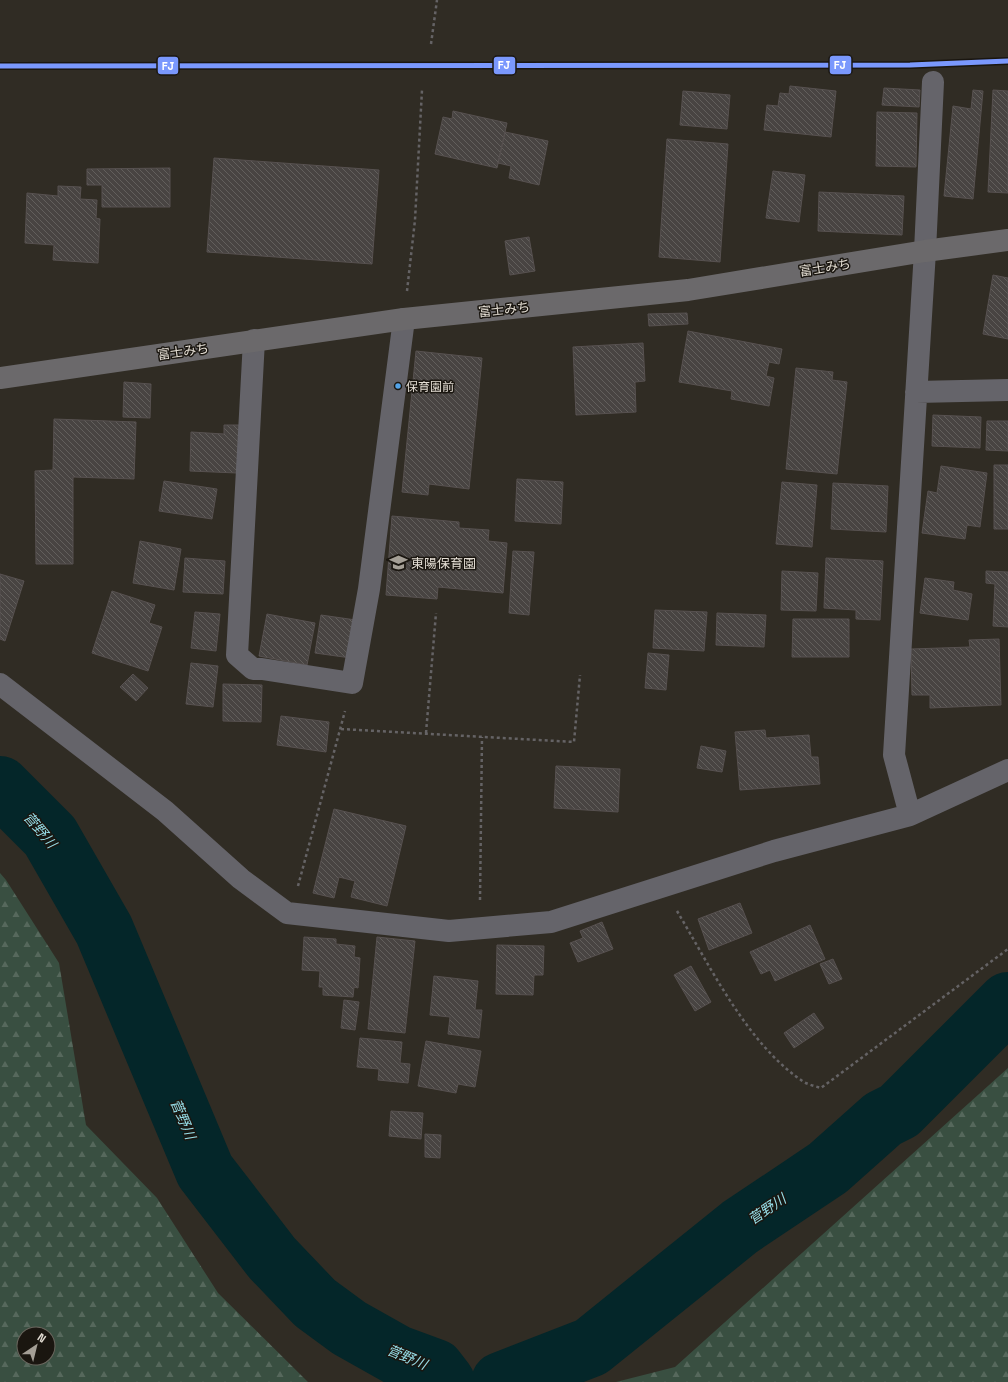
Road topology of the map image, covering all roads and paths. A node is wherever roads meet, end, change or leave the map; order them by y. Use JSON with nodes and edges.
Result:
{"nodes":[{"id":1,"x":437,"y":0,"type":"edge"},
{"id":2,"x":431,"y":44,"type":"dead end"},
{"id":3,"x":933,"y":82,"type":"dead end"},
{"id":4,"x":422,"y":90,"type":"dead end"},
{"id":5,"x":1008,"y":240,"type":"edge"},
{"id":6,"x":925,"y":250,"type":"junction"},
{"id":7,"x":404,"y":319,"type":"junction"},
{"id":8,"x":254,"y":340,"type":"junction"},
{"id":9,"x":0,"y":378,"type":"edge"},
{"id":10,"x":1008,"y":390,"type":"edge"},
{"id":11,"x":916,"y":392,"type":"junction"},
{"id":12,"x":436,"y":613,"type":"dead end"},
{"id":13,"x":580,"y":675,"type":"dead end"},
{"id":14,"x":352,"y":683,"type":"junction"},
{"id":15,"x":0,"y":684,"type":"edge"},
{"id":16,"x":341,"y":729,"type":"junction"},
{"id":17,"x":426,"y":733,"type":"junction"},
{"id":18,"x":482,"y":737,"type":"junction"},
{"id":19,"x":1008,"y":770,"type":"edge"},
{"id":20,"x":910,"y":815,"type":"junction"},
{"id":21,"x":662,"y":887,"type":"junction"},
{"id":22,"x":287,"y":913,"type":"junction"},
{"id":23,"x":480,"y":929,"type":"junction"},
{"id":24,"x":1008,"y":949,"type":"edge"}],
"edges":[{"from":1,"to":2,"type":"path"},
{"from":3,"to":6,"type":"street"},
{"from":4,"to":7,"type":"path"},
{"from":5,"to":6,"type":"highway","name":"富士みち"},
{"from":6,"to":7,"type":"highway","name":"富士みち"},
{"from":6,"to":11,"type":"street"},
{"from":7,"to":8,"type":"highway","name":"富士みち"},
{"from":7,"to":14,"type":"street"},
{"from":8,"to":9,"type":"highway","name":"富士みち"},
{"from":8,"to":14,"type":"street"},
{"from":10,"to":11,"type":"street"},
{"from":11,"to":20,"type":"street"},
{"from":12,"to":17,"type":"path"},
{"from":13,"to":18,"type":"path"},
{"from":14,"to":16,"type":"path"},
{"from":15,"to":22,"type":"street"},
{"from":16,"to":17,"type":"path"},
{"from":16,"to":22,"type":"path"},
{"from":17,"to":18,"type":"path"},
{"from":18,"to":23,"type":"path"},
{"from":19,"to":20,"type":"street"},
{"from":20,"to":21,"type":"street"},
{"from":21,"to":23,"type":"street"},
{"from":21,"to":24,"type":"path"},
{"from":22,"to":23,"type":"street"}]}
